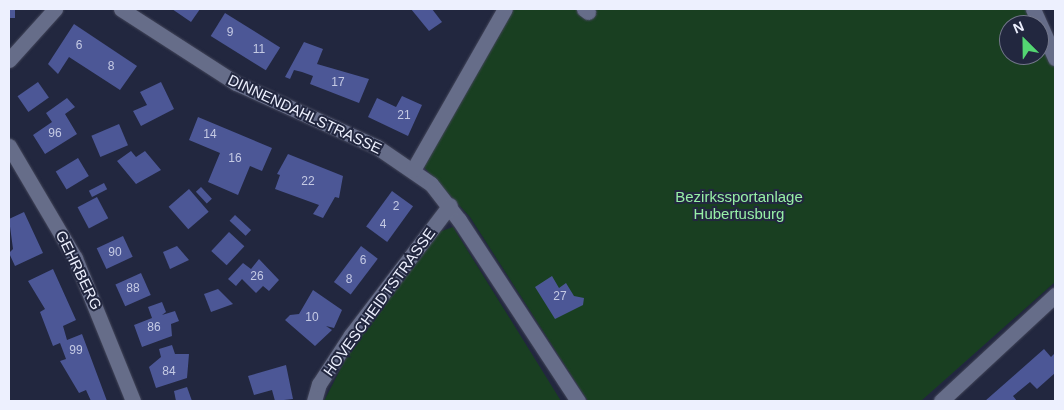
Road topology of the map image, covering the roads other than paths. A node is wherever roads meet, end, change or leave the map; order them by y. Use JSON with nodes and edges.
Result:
{"nodes":[{"id":1,"x":55,"y":9,"type":"edge"},
{"id":2,"x":121,"y":9,"type":"edge"},
{"id":3,"x":506,"y":9,"type":"edge"},
{"id":4,"x":1033,"y":9,"type":"edge"},
{"id":5,"x":1055,"y":58,"type":"edge"},
{"id":6,"x":9,"y":60,"type":"edge"},
{"id":7,"x":9,"y":146,"type":"edge"},
{"id":8,"x":413,"y":170,"type":"junction"},
{"id":9,"x":450,"y":205,"type":"junction"},
{"id":10,"x":1055,"y":295,"type":"edge"},
{"id":11,"x":133,"y":401,"type":"edge"},
{"id":12,"x":314,"y":401,"type":"edge"},
{"id":13,"x":578,"y":401,"type":"edge"},
{"id":14,"x":941,"y":401,"type":"edge"}],
"edges":[{"from":1,"to":6,"type":"street"},
{"from":2,"to":8,"type":"street","name":"DINNENDAHLSTRASSE"},
{"from":3,"to":8,"type":"street"},
{"from":4,"to":5,"type":"street"},
{"from":7,"to":11,"type":"street","name":"GEHRBERG"},
{"from":8,"to":9,"type":"street","name":"DINNENDAHLSTRASSE"},
{"from":9,"to":12,"type":"street","name":"HOVESCHEIDTSTRASSE"},
{"from":9,"to":13,"type":"street","name":"DINNENDAHLSTRASSE"},
{"from":10,"to":14,"type":"street"}]}
